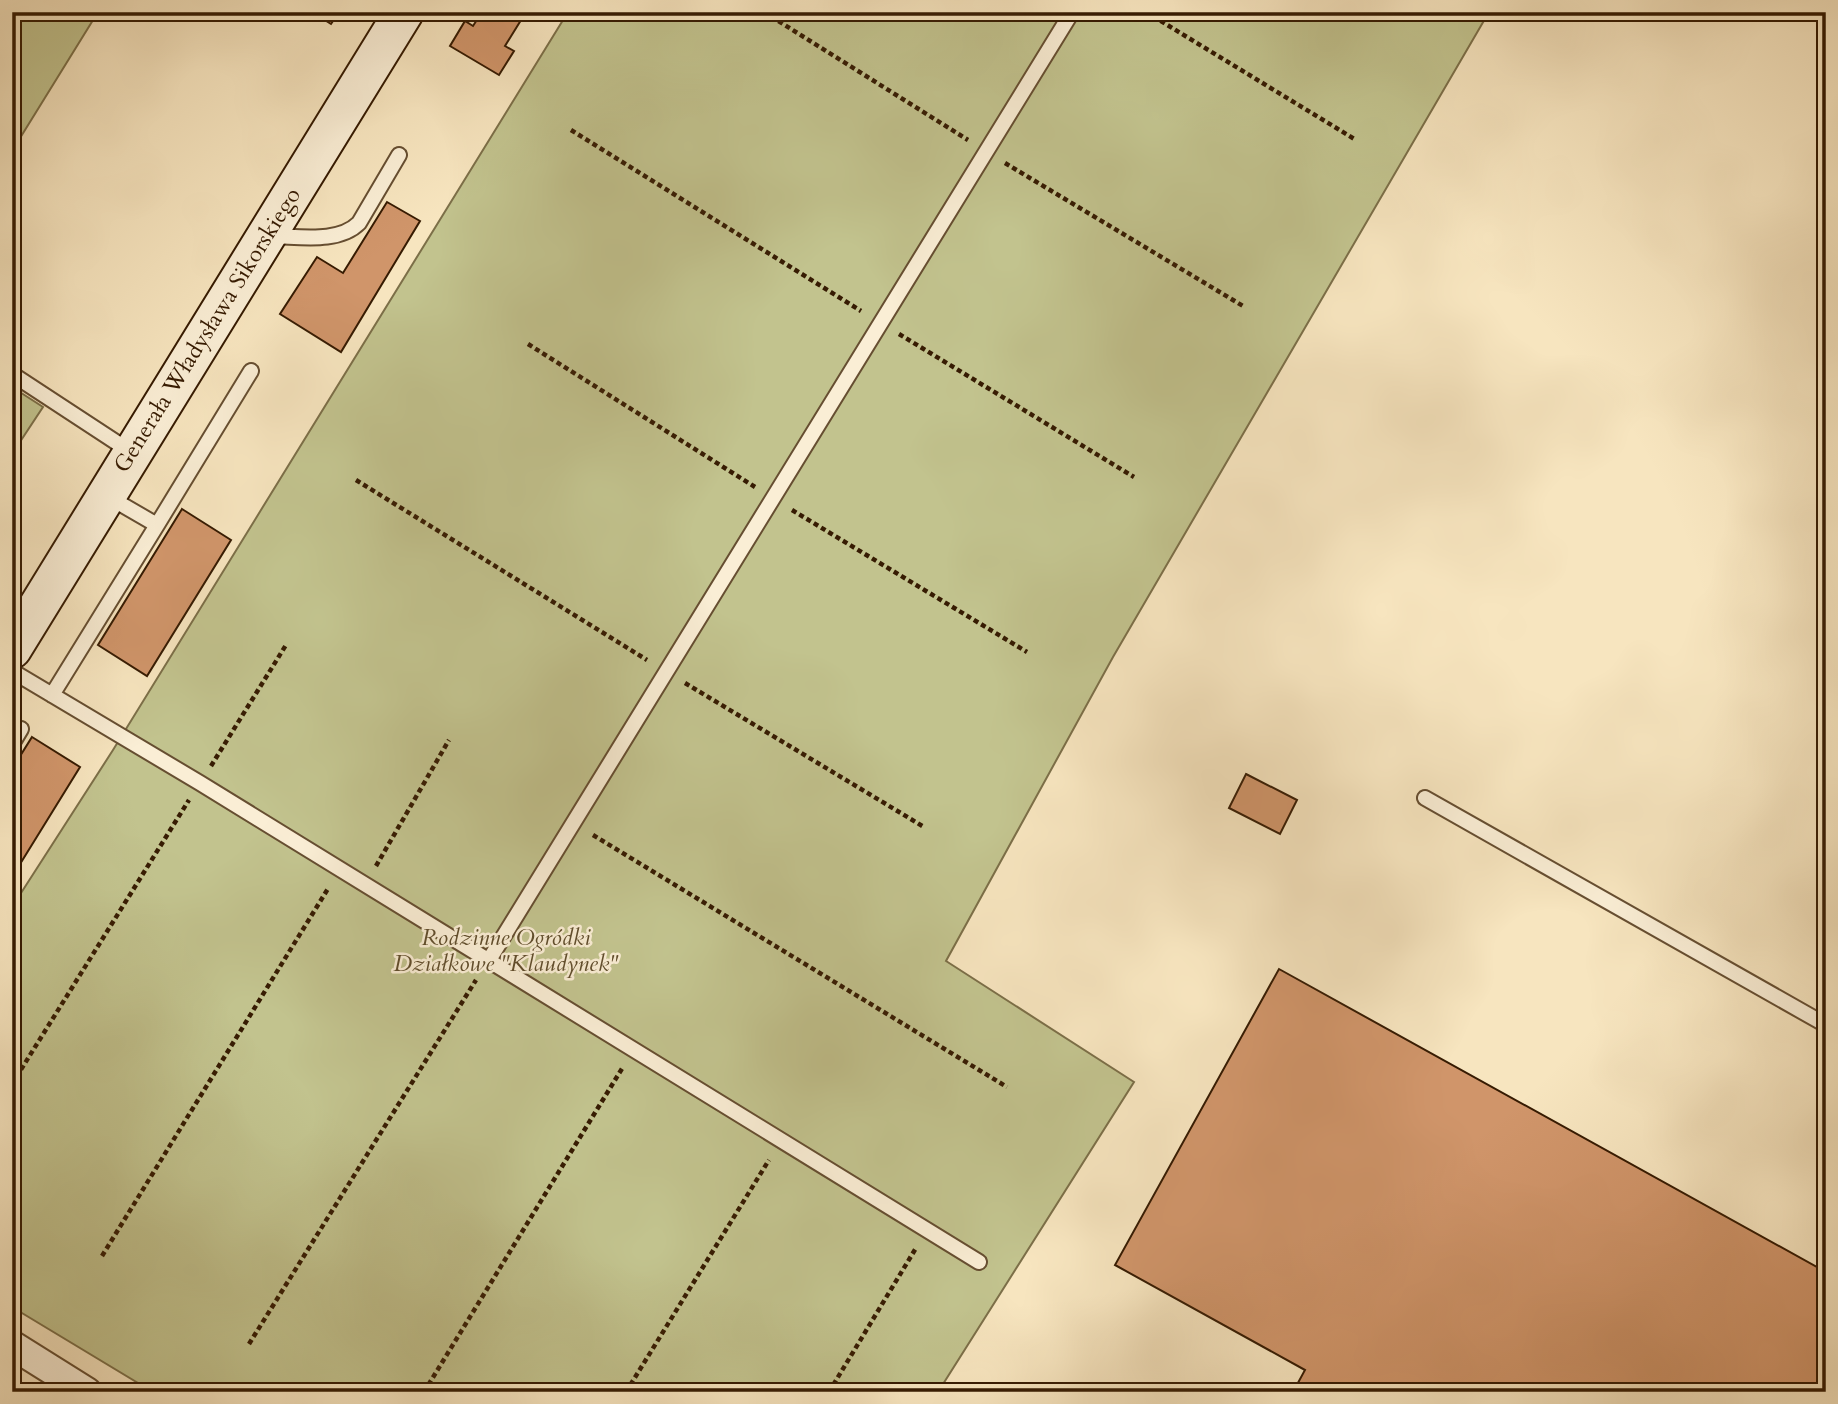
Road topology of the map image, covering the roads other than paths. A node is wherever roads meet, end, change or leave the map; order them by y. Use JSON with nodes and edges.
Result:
{"nodes":[{"id":1,"x":404,"y":12,"type":"edge"},
{"id":2,"x":1072,"y":12,"type":"edge"},
{"id":3,"x":399,"y":155,"type":"dead end"},
{"id":4,"x":265,"y":237,"type":"junction"},
{"id":5,"x":251,"y":371,"type":"dead end"},
{"id":6,"x":12,"y":374,"type":"edge"},
{"id":7,"x":132,"y":453,"type":"junction"},
{"id":8,"x":105,"y":495,"type":"junction"},
{"id":9,"x":157,"y":525,"type":"junction"},
{"id":10,"x":17,"y":630,"type":"edge"},
{"id":11,"x":12,"y":671,"type":"edge"},
{"id":12,"x":52,"y":695,"type":"junction"},
{"id":13,"x":21,"y":729,"type":"dead end"},
{"id":14,"x":12,"y":744,"type":"edge"},
{"id":15,"x":1425,"y":798,"type":"dead end"},
{"id":16,"x":489,"y":960,"type":"junction"},
{"id":17,"x":1826,"y":1025,"type":"edge"},
{"id":18,"x":979,"y":1262,"type":"dead end"},
{"id":19,"x":12,"y":1345,"type":"edge"},
{"id":20,"x":87,"y":1392,"type":"edge"}],
"edges":[{"from":1,"to":4,"type":"main road","name":"Generała Władysława Sikorskiego"},
{"from":2,"to":16,"type":"lane"},
{"from":3,"to":4,"type":"lane"},
{"from":4,"to":7,"type":"main road","name":"Generała Władysława Sikorskiego"},
{"from":5,"to":9,"type":"lane"},
{"from":6,"to":7,"type":"lane"},
{"from":7,"to":8,"type":"main road","name":"Generała Władysława Sikorskiego"},
{"from":8,"to":9,"type":"lane"},
{"from":8,"to":10,"type":"main road","name":"Generała Władysława Sikorskiego"},
{"from":9,"to":12,"type":"lane"},
{"from":11,"to":12,"type":"lane"},
{"from":12,"to":16,"type":"lane"},
{"from":13,"to":14,"type":"lane"},
{"from":15,"to":17,"type":"lane"},
{"from":16,"to":18,"type":"lane"},
{"from":19,"to":20,"type":"street"}]}
